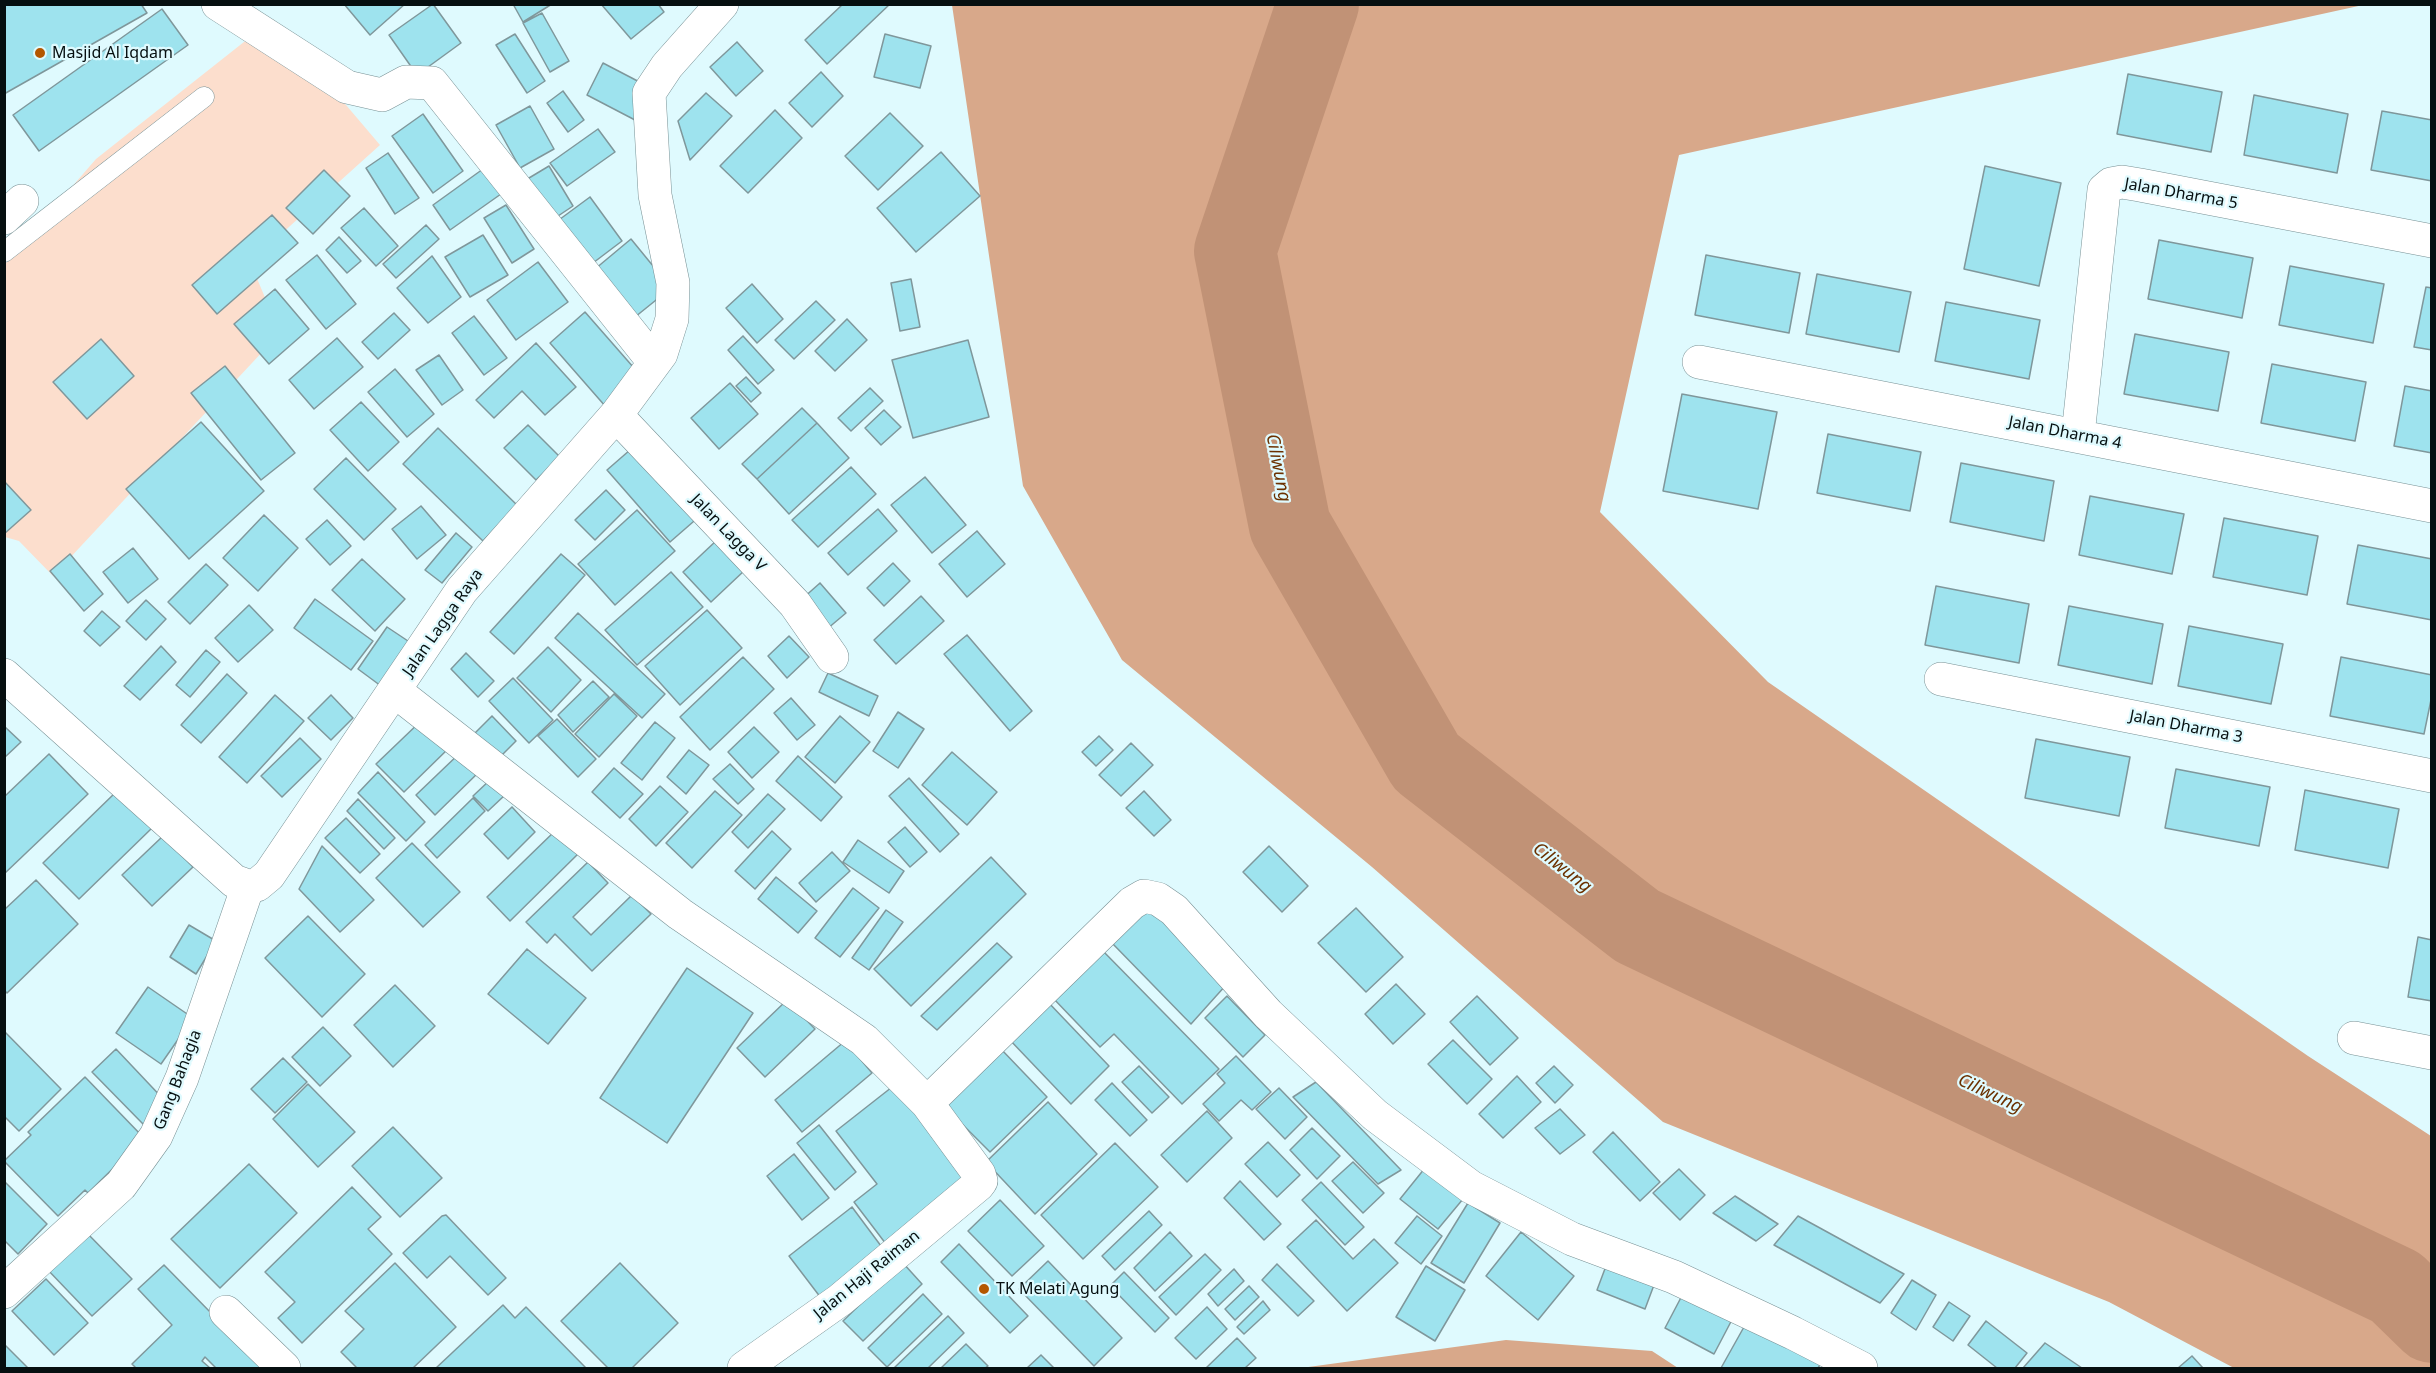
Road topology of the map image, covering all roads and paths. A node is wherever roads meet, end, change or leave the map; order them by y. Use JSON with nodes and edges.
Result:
{"nodes":[{"id":1,"x":218,"y":4,"type":"edge"},
{"id":2,"x":722,"y":4,"type":"edge"},
{"id":3,"x":204,"y":97,"type":"dead end"},
{"id":4,"x":2432,"y":241,"type":"edge"},
{"id":5,"x":4,"y":252,"type":"edge"},
{"id":6,"x":654,"y":362,"type":"junction"},
{"id":7,"x":1699,"y":362,"type":"dead end"},
{"id":8,"x":615,"y":415,"type":"junction"},
{"id":9,"x":2078,"y":435,"type":"junction"},
{"id":10,"x":2432,"y":506,"type":"edge"},
{"id":11,"x":832,"y":657,"type":"dead end"},
{"id":12,"x":4,"y":675,"type":"edge"},
{"id":13,"x":1941,"y":679,"type":"dead end"},
{"id":14,"x":395,"y":691,"type":"junction"},
{"id":15,"x":2432,"y":776,"type":"edge"},
{"id":16,"x":248,"y":886,"type":"junction"},
{"id":17,"x":2354,"y":1038,"type":"dead end"},
{"id":18,"x":2432,"y":1053,"type":"edge"},
{"id":19,"x":927,"y":1103,"type":"junction"},
{"id":20,"x":4,"y":1292,"type":"edge"},
{"id":21,"x":226,"y":1312,"type":"dead end"},
{"id":22,"x":766,"y":1363,"type":"edge"},
{"id":23,"x":284,"y":1368,"type":"edge"},
{"id":24,"x":1861,"y":1368,"type":"edge"}],
"edges":[{"from":1,"to":6,"type":"street"},
{"from":2,"to":6,"type":"street","name":"Jalan Lagga Raya"},
{"from":3,"to":5,"type":"lane"},
{"from":4,"to":9,"type":"street","name":"Jalan Dharma 5"},
{"from":6,"to":8,"type":"street","name":"Jalan Lagga Raya"},
{"from":7,"to":9,"type":"street","name":"Jalan Dharma 4"},
{"from":8,"to":11,"type":"street","name":"Jalan Lagga V"},
{"from":8,"to":14,"type":"street","name":"Jalan Lagga Raya"},
{"from":9,"to":10,"type":"street","name":"Jalan Dharma 4"},
{"from":12,"to":16,"type":"street"},
{"from":13,"to":15,"type":"street","name":"Jalan Dharma 3"},
{"from":14,"to":16,"type":"street","name":"Jalan Lagga Raya"},
{"from":14,"to":19,"type":"street"},
{"from":16,"to":20,"type":"street","name":"Gang Bahagia"},
{"from":17,"to":18,"type":"street"},
{"from":19,"to":22,"type":"street","name":"Jalan Haji Raiman"},
{"from":19,"to":24,"type":"street"},
{"from":21,"to":23,"type":"street"}]}
